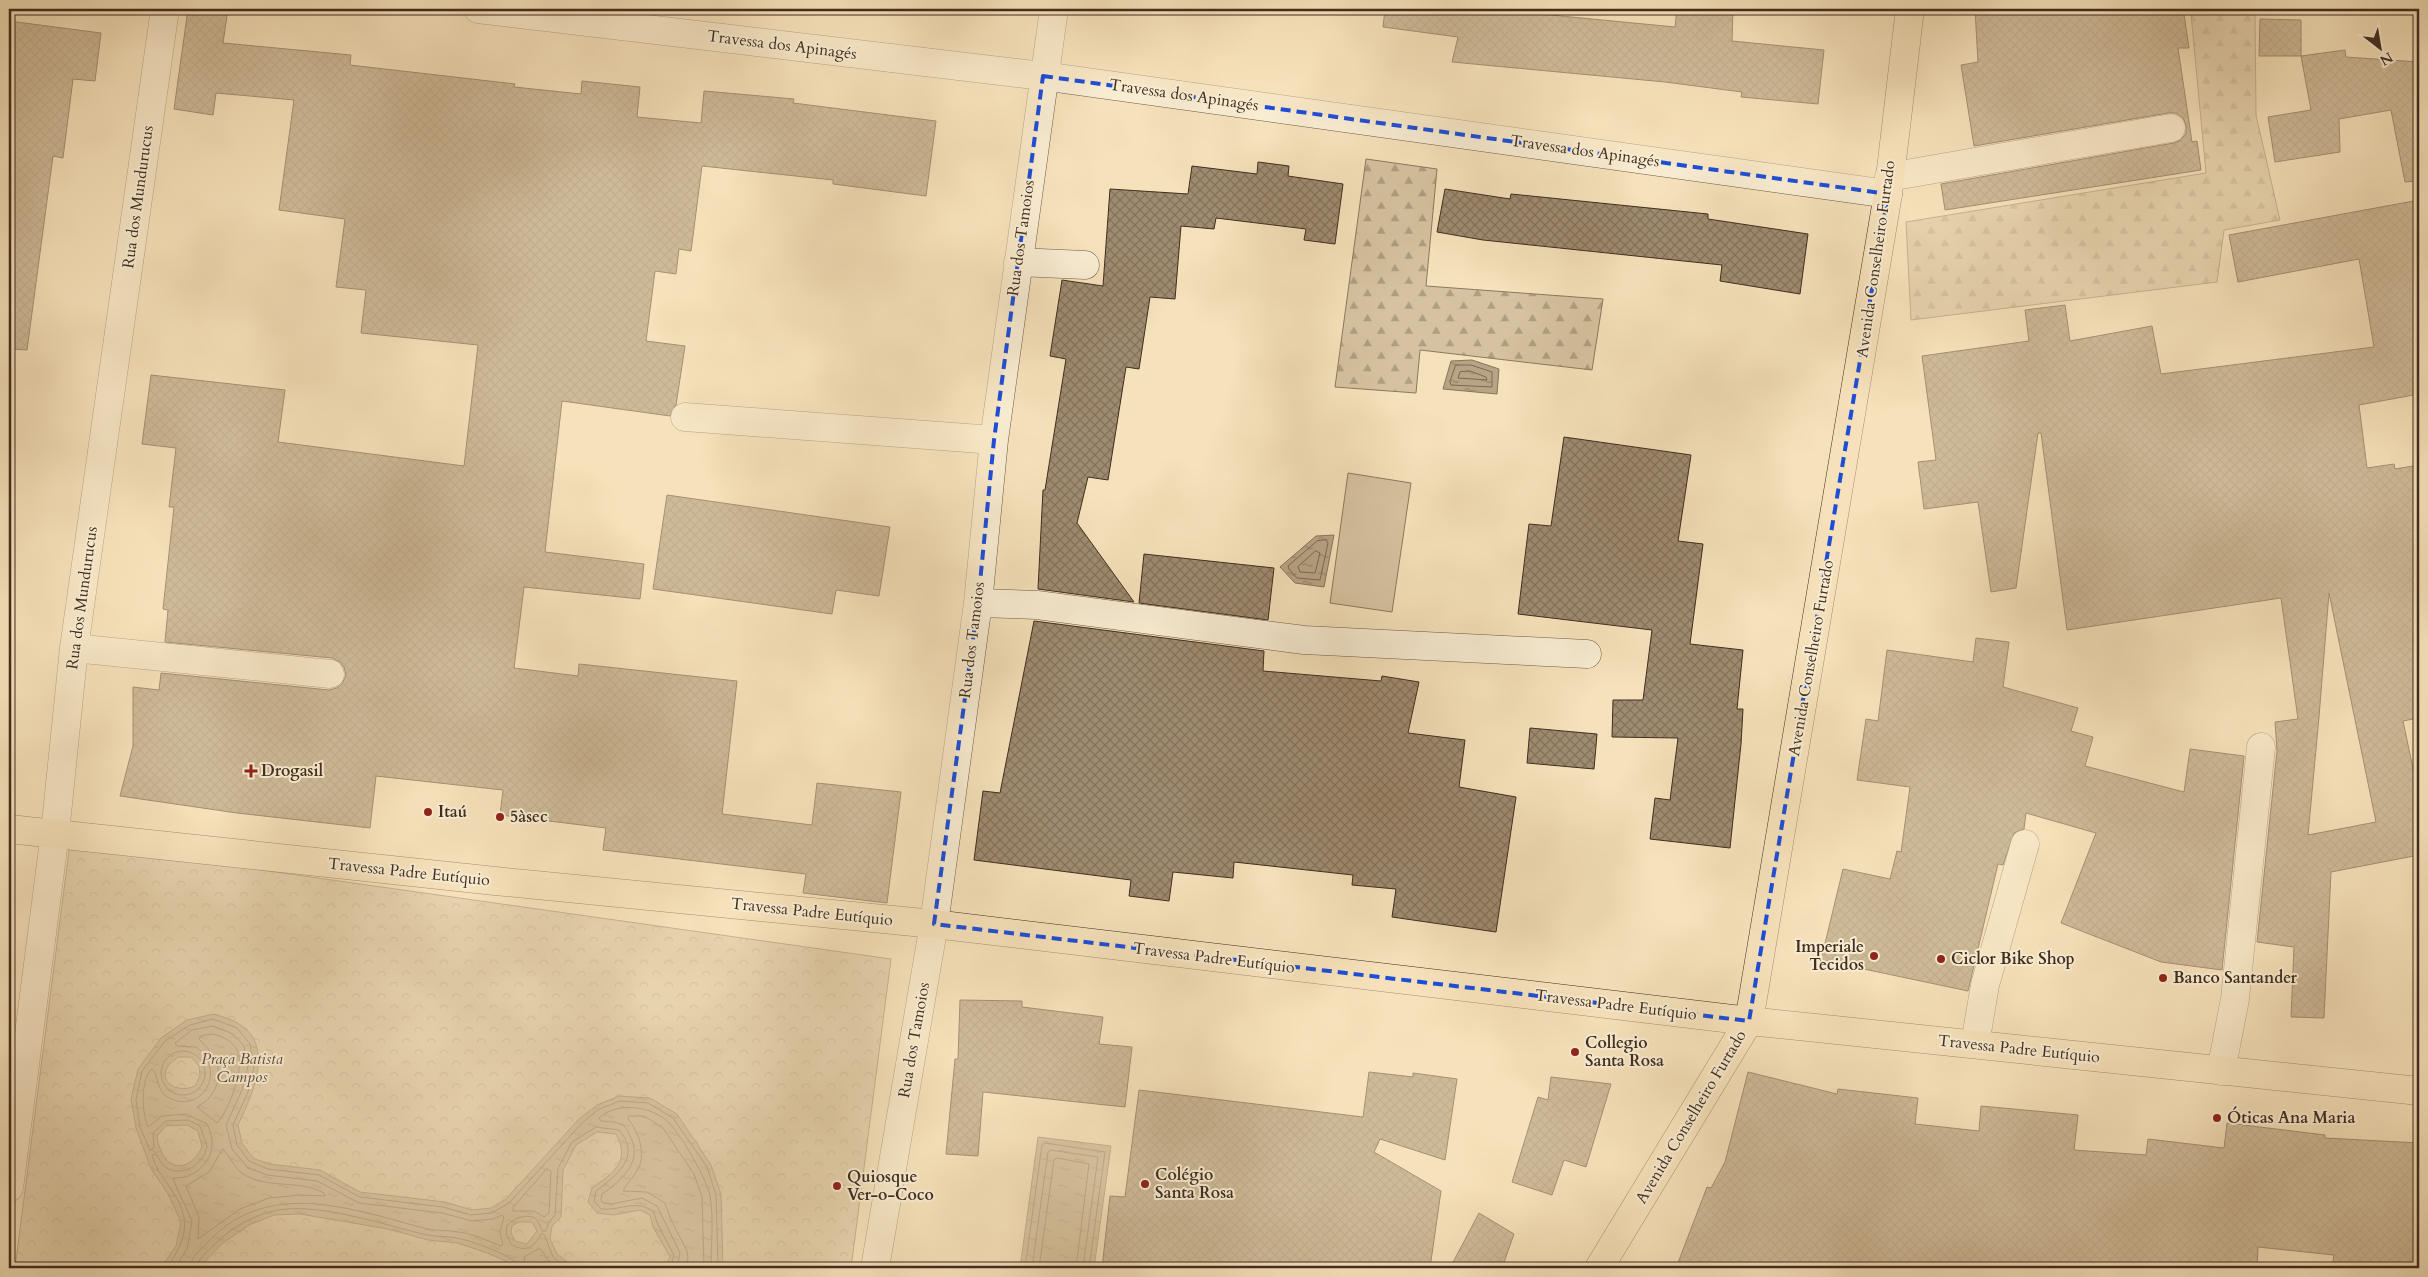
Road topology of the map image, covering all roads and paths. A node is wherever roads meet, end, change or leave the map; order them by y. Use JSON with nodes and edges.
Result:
{"nodes":[{"id":1,"x":165,"y":9,"type":"edge"},
{"id":2,"x":478,"y":9,"type":"edge"},
{"id":3,"x":1054,"y":9,"type":"edge"},
{"id":4,"x":1910,"y":9,"type":"edge"},
{"id":5,"x":1043,"y":76,"type":"junction"},
{"id":6,"x":2170,"y":128,"type":"dead end"},
{"id":7,"x":1889,"y":186,"type":"junction"},
{"id":8,"x":1018,"y":262,"type":"junction"},
{"id":9,"x":1086,"y":265,"type":"dead end"},
{"id":10,"x":685,"y":418,"type":"dead end"},
{"id":11,"x":994,"y":440,"type":"junction"},
{"id":12,"x":978,"y":603,"type":"junction"},
{"id":13,"x":74,"y":648,"type":"junction"},
{"id":14,"x":1587,"y":654,"type":"dead end"},
{"id":15,"x":330,"y":674,"type":"dead end"},
{"id":16,"x":2261,"y":747,"type":"dead end"},
{"id":17,"x":9,"y":829,"type":"edge"},
{"id":18,"x":55,"y":833,"type":"junction"},
{"id":19,"x":2025,"y":844,"type":"dead end"},
{"id":20,"x":934,"y":924,"type":"junction"},
{"id":21,"x":1749,"y":1021,"type":"junction"},
{"id":22,"x":1975,"y":1044,"type":"junction"},
{"id":23,"x":2221,"y":1071,"type":"junction"},
{"id":24,"x":2419,"y":1091,"type":"edge"},
{"id":25,"x":9,"y":1188,"type":"edge"},
{"id":26,"x":876,"y":1268,"type":"edge"},
{"id":27,"x":1599,"y":1268,"type":"edge"}],
"edges":[{"from":1,"to":13,"type":"street","name":"Rua dos Mundurucus"},
{"from":2,"to":5,"type":"street","name":"Travessa dos Apinagés"},
{"from":3,"to":5,"type":"street","name":"Rua dos Tamoios"},
{"from":4,"to":7,"type":"main road","name":"Avenida Conselheiro Furtado"},
{"from":5,"to":7,"type":"street","name":"Travessa dos Apinagés"},
{"from":5,"to":8,"type":"street","name":"Rua dos Tamoios"},
{"from":6,"to":7,"type":"street","name":"Travessa dos Apinagés"},
{"from":7,"to":21,"type":"main road","name":"Avenida Conselheiro Furtado"},
{"from":8,"to":9,"type":"street"},
{"from":8,"to":11,"type":"street","name":"Rua dos Tamoios"},
{"from":10,"to":11,"type":"street"},
{"from":11,"to":12,"type":"street","name":"Rua dos Tamoios"},
{"from":12,"to":14,"type":"street"},
{"from":12,"to":20,"type":"street","name":"Rua dos Tamoios"},
{"from":13,"to":15,"type":"street"},
{"from":13,"to":18,"type":"street","name":"Rua dos Mundurucus"},
{"from":16,"to":23,"type":"street"},
{"from":17,"to":18,"type":"main road","name":"Travessa Padre Eutíquio"},
{"from":18,"to":20,"type":"main road","name":"Travessa Padre Eutíquio"},
{"from":18,"to":25,"type":"street","name":"Rua dos Mundurucus"},
{"from":19,"to":22,"type":"street"},
{"from":20,"to":21,"type":"main road","name":"Travessa Padre Eutíquio"},
{"from":20,"to":26,"type":"street","name":"Rua dos Tamoios"},
{"from":21,"to":22,"type":"main road","name":"Travessa Padre Eutíquio"},
{"from":21,"to":27,"type":"main road","name":"Avenida Conselheiro Furtado"},
{"from":22,"to":23,"type":"main road","name":"Travessa Padre Eutíquio"},
{"from":23,"to":24,"type":"main road","name":"Travessa Padre Eutíquio"}]}
